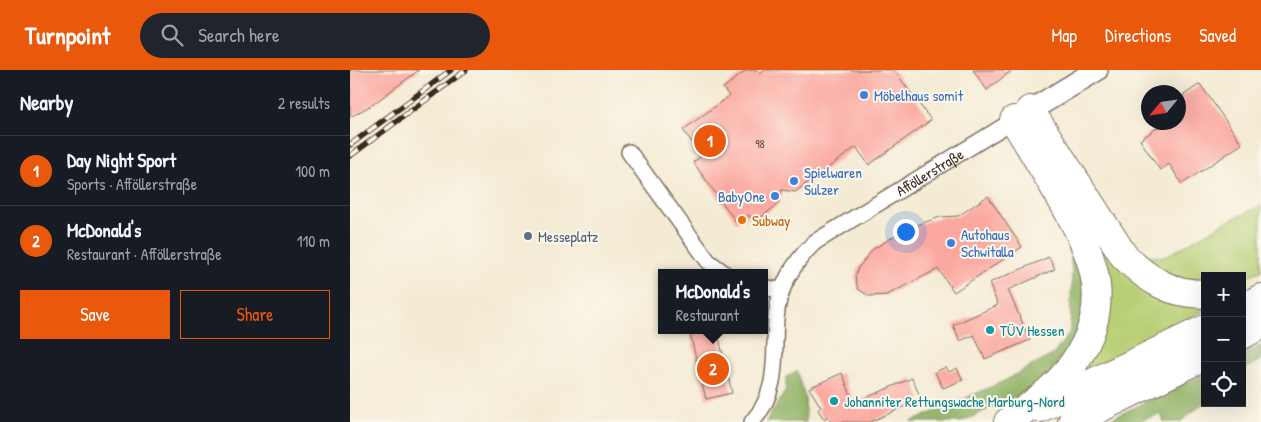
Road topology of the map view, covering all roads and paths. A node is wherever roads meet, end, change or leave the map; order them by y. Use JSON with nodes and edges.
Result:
{"nodes":[{"id":1,"x":1097,"y":70,"type":"edge"},
{"id":2,"x":1022,"y":115,"type":"junction"},
{"id":3,"x":629,"y":152,"type":"dead end"},
{"id":4,"x":719,"y":269,"type":"edge"},
{"id":5,"x":1261,"y":286,"type":"edge"},
{"id":6,"x":768,"y":288,"type":"edge"},
{"id":7,"x":1246,"y":289,"type":"edge"},
{"id":8,"x":782,"y":291,"type":"junction"},
{"id":9,"x":1201,"y":294,"type":"edge"},
{"id":10,"x":1261,"y":298,"type":"edge"},
{"id":11,"x":1246,"y":307,"type":"edge"},
{"id":12,"x":1261,"y":325,"type":"edge"},
{"id":13,"x":1201,"y":331,"type":"edge"},
{"id":14,"x":1246,"y":333,"type":"edge"},
{"id":15,"x":1201,"y":358,"type":"edge"},
{"id":16,"x":752,"y":422,"type":"edge"},
{"id":17,"x":1009,"y":422,"type":"edge"},
{"id":18,"x":1072,"y":422,"type":"edge"}],
"edges":[{"from":1,"to":2,"type":"main road","name":"Afföllerstraße"},
{"from":2,"to":8,"type":"street","name":"Afföllerstraße"},
{"from":2,"to":9,"type":"highway"},
{"from":2,"to":17,"type":"highway"},
{"from":3,"to":4,"type":"street"},
{"from":5,"to":7,"type":"highway"},
{"from":6,"to":8,"type":"street"},
{"from":8,"to":16,"type":"street","name":"Afföllerstraße"},
{"from":10,"to":11,"type":"highway"},
{"from":12,"to":14,"type":"highway"},
{"from":13,"to":17,"type":"highway"},
{"from":15,"to":18,"type":"highway"}]}
